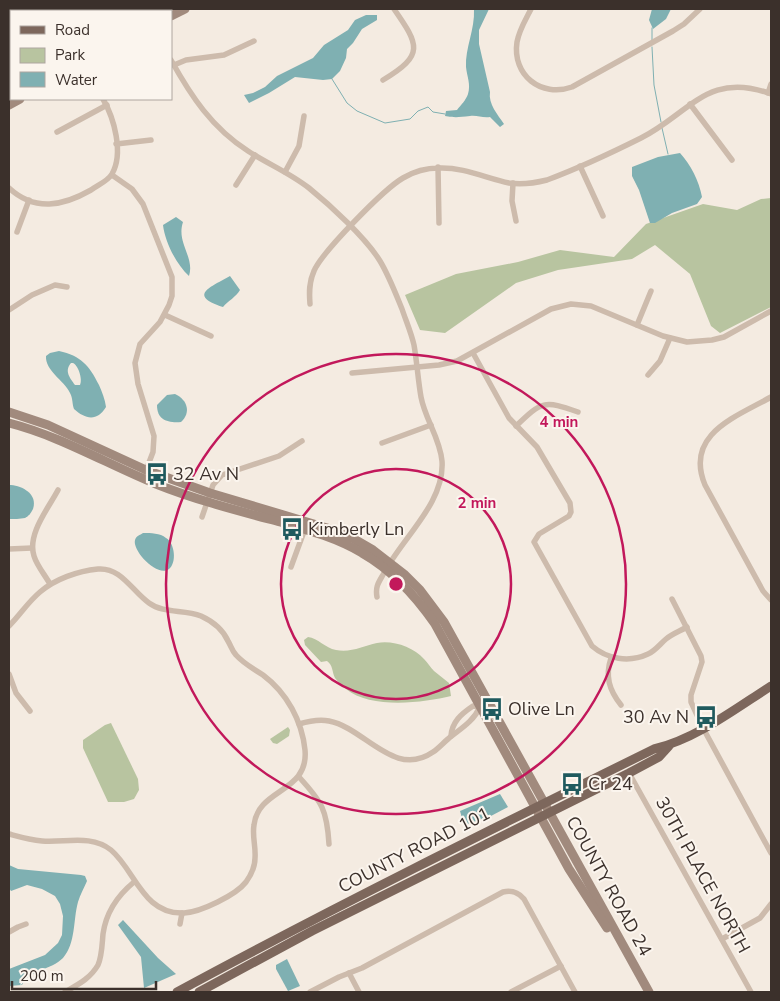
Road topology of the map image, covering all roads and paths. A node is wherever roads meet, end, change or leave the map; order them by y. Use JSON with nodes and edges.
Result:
{"nodes":[{"id":1,"x":185,"y":9,"type":"edge"},
{"id":2,"x":394,"y":9,"type":"edge"},
{"id":3,"x":531,"y":9,"type":"edge"},
{"id":4,"x":700,"y":9,"type":"edge"},
{"id":5,"x":172,"y":16,"type":"edge"},
{"id":6,"x":254,"y":41,"type":"dead end"},
{"id":7,"x":173,"y":63,"type":"edge"},
{"id":8,"x":383,"y":80,"type":"dead end"},
{"id":9,"x":771,"y":84,"type":"edge"},
{"id":10,"x":770,"y":94,"type":"edge"},
{"id":11,"x":104,"y":100,"type":"edge"},
{"id":12,"x":690,"y":104,"type":"junction"},
{"id":13,"x":107,"y":105,"type":"junction"},
{"id":14,"x":304,"y":116,"type":"dead end"},
{"id":15,"x":57,"y":132,"type":"dead end"},
{"id":16,"x":151,"y":140,"type":"dead end"},
{"id":17,"x":116,"y":144,"type":"junction"},
{"id":18,"x":255,"y":155,"type":"junction"},
{"id":19,"x":732,"y":160,"type":"dead end"},
{"id":20,"x":580,"y":166,"type":"junction"},
{"id":21,"x":438,"y":168,"type":"junction"},
{"id":22,"x":285,"y":172,"type":"junction"},
{"id":23,"x":112,"y":175,"type":"junction"},
{"id":24,"x":513,"y":183,"type":"junction"},
{"id":25,"x":236,"y":185,"type":"dead end"},
{"id":26,"x":9,"y":188,"type":"edge"},
{"id":27,"x":29,"y":200,"type":"junction"},
{"id":28,"x":603,"y":216,"type":"dead end"},
{"id":29,"x":516,"y":221,"type":"dead end"},
{"id":30,"x":438,"y":223,"type":"dead end"},
{"id":31,"x":350,"y":227,"type":"junction"},
{"id":32,"x":17,"y":232,"type":"dead end"},
{"id":33,"x":67,"y":287,"type":"dead end"},
{"id":34,"x":650,"y":291,"type":"dead end"},
{"id":35,"x":310,"y":304,"type":"dead end"},
{"id":36,"x":9,"y":310,"type":"edge"},
{"id":37,"x":771,"y":311,"type":"edge"},
{"id":38,"x":165,"y":315,"type":"junction"},
{"id":39,"x":636,"y":325,"type":"junction"},
{"id":40,"x":210,"y":336,"type":"dead end"},
{"id":41,"x":670,"y":338,"type":"junction"},
{"id":42,"x":472,"y":353,"type":"junction"},
{"id":43,"x":417,"y":368,"type":"junction"},
{"id":44,"x":352,"y":374,"type":"dead end"},
{"id":45,"x":648,"y":375,"type":"dead end"},
{"id":46,"x":771,"y":397,"type":"edge"},
{"id":47,"x":9,"y":412,"type":"edge"},
{"id":48,"x":578,"y":412,"type":"dead end"},
{"id":49,"x":9,"y":423,"type":"edge"},
{"id":50,"x":431,"y":425,"type":"junction"},
{"id":51,"x":516,"y":426,"type":"junction"},
{"id":52,"x":302,"y":441,"type":"dead end"},
{"id":53,"x":382,"y":443,"type":"dead end"},
{"id":54,"x":145,"y":475,"type":"junction"},
{"id":55,"x":58,"y":490,"type":"dead end"},
{"id":56,"x":209,"y":498,"type":"junction"},
{"id":57,"x":202,"y":517,"type":"dead end"},
{"id":58,"x":306,"y":526,"type":"junction"},
{"id":59,"x":32,"y":548,"type":"junction"},
{"id":60,"x":9,"y":549,"type":"edge"},
{"id":61,"x":388,"y":565,"type":"junction"},
{"id":62,"x":291,"y":567,"type":"dead end"},
{"id":63,"x":50,"y":584,"type":"junction"},
{"id":64,"x":377,"y":597,"type":"dead end"},
{"id":65,"x":672,"y":598,"type":"dead end"},
{"id":66,"x":771,"y":600,"type":"edge"},
{"id":67,"x":9,"y":626,"type":"edge"},
{"id":68,"x":687,"y":627,"type":"junction"},
{"id":69,"x":611,"y":658,"type":"junction"},
{"id":70,"x":9,"y":674,"type":"edge"},
{"id":71,"x":771,"y":686,"type":"edge"},
{"id":72,"x":489,"y":702,"type":"junction"},
{"id":73,"x":621,"y":705,"type":"dead end"},
{"id":74,"x":480,"y":707,"type":"junction"},
{"id":75,"x":30,"y":711,"type":"dead end"},
{"id":76,"x":299,"y":724,"type":"junction"},
{"id":77,"x":703,"y":728,"type":"junction"},
{"id":78,"x":451,"y":736,"type":"junction"},
{"id":79,"x":670,"y":745,"type":"junction"},
{"id":80,"x":629,"y":773,"type":"junction"},
{"id":81,"x":299,"y":777,"type":"junction"},
{"id":82,"x":544,"y":803,"type":"junction"},
{"id":83,"x":536,"y":808,"type":"junction"},
{"id":84,"x":549,"y":812,"type":"junction"},
{"id":85,"x":540,"y":817,"type":"junction"},
{"id":86,"x":9,"y":834,"type":"edge"},
{"id":87,"x":329,"y":844,"type":"dead end"},
{"id":88,"x":771,"y":854,"type":"edge"},
{"id":89,"x":134,"y":882,"type":"junction"},
{"id":90,"x":771,"y":904,"type":"edge"},
{"id":91,"x":182,"y":913,"type":"junction"},
{"id":92,"x":26,"y":924,"type":"dead end"},
{"id":93,"x":180,"y":924,"type":"dead end"},
{"id":94,"x":9,"y":932,"type":"edge"},
{"id":95,"x":722,"y":939,"type":"junction"},
{"id":96,"x":560,"y":966,"type":"junction"},
{"id":97,"x":349,"y":973,"type":"junction"},
{"id":98,"x":194,"y":984,"type":"junction"},
{"id":99,"x":65,"y":992,"type":"edge"},
{"id":100,"x":177,"y":992,"type":"edge"},
{"id":101,"x":199,"y":992,"type":"edge"},
{"id":102,"x":310,"y":992,"type":"edge"},
{"id":103,"x":359,"y":992,"type":"edge"},
{"id":104,"x":511,"y":992,"type":"edge"},
{"id":105,"x":575,"y":992,"type":"edge"},
{"id":106,"x":648,"y":992,"type":"edge"},
{"id":107,"x":751,"y":992,"type":"edge"}],
"edges":[{"from":1,"to":5,"type":"street"},
{"from":2,"to":8,"type":"street"},
{"from":3,"to":4,"type":"street"},
{"from":6,"to":7,"type":"street"},
{"from":7,"to":18,"type":"street"},
{"from":9,"to":10,"type":"street"},
{"from":10,"to":12,"type":"street"},
{"from":11,"to":13,"type":"street"},
{"from":12,"to":19,"type":"street"},
{"from":12,"to":20,"type":"street"},
{"from":13,"to":15,"type":"street"},
{"from":13,"to":17,"type":"street"},
{"from":14,"to":22,"type":"street"},
{"from":16,"to":17,"type":"street"},
{"from":17,"to":23,"type":"street"},
{"from":18,"to":22,"type":"street"},
{"from":18,"to":25,"type":"street"},
{"from":20,"to":24,"type":"street"},
{"from":20,"to":28,"type":"street"},
{"from":21,"to":24,"type":"street"},
{"from":21,"to":30,"type":"street"},
{"from":21,"to":31,"type":"street"},
{"from":22,"to":31,"type":"street"},
{"from":23,"to":27,"type":"street"},
{"from":23,"to":38,"type":"street"},
{"from":24,"to":29,"type":"street"},
{"from":26,"to":27,"type":"street"},
{"from":27,"to":32,"type":"street"},
{"from":31,"to":35,"type":"street"},
{"from":31,"to":43,"type":"street"},
{"from":33,"to":36,"type":"street"},
{"from":34,"to":39,"type":"street"},
{"from":37,"to":41,"type":"street"},
{"from":38,"to":40,"type":"street"},
{"from":38,"to":54,"type":"street"},
{"from":39,"to":41,"type":"street"},
{"from":39,"to":42,"type":"street"},
{"from":41,"to":45,"type":"street"},
{"from":42,"to":43,"type":"street"},
{"from":42,"to":51,"type":"street"},
{"from":43,"to":44,"type":"street"},
{"from":43,"to":50,"type":"street"},
{"from":46,"to":66,"type":"street"},
{"from":47,"to":54,"type":"street","name":"COUNTY ROAD 24"},
{"from":48,"to":51,"type":"street"},
{"from":49,"to":54,"type":"street","name":"COUNTY ROAD 24"},
{"from":50,"to":53,"type":"street"},
{"from":50,"to":61,"type":"street"},
{"from":51,"to":69,"type":"street"},
{"from":52,"to":56,"type":"street"},
{"from":54,"to":56,"type":"street","name":"COUNTY ROAD 24"},
{"from":55,"to":59,"type":"street"},
{"from":56,"to":57,"type":"street"},
{"from":56,"to":58,"type":"street","name":"COUNTY ROAD 24"},
{"from":58,"to":61,"type":"street","name":"COUNTY ROAD 24"},
{"from":58,"to":62,"type":"street"},
{"from":59,"to":60,"type":"street"},
{"from":59,"to":63,"type":"street"},
{"from":61,"to":64,"type":"street"},
{"from":61,"to":72,"type":"street","name":"COUNTY ROAD 24"},
{"from":61,"to":74,"type":"street","name":"COUNTY ROAD 24"},
{"from":63,"to":67,"type":"street"},
{"from":63,"to":76,"type":"street"},
{"from":65,"to":68,"type":"street"},
{"from":68,"to":69,"type":"street"},
{"from":68,"to":77,"type":"street"},
{"from":69,"to":73,"type":"street"},
{"from":70,"to":75,"type":"street"},
{"from":71,"to":77,"type":"main road","name":"COUNTY ROAD 101"},
{"from":72,"to":74,"type":"street"},
{"from":72,"to":82,"type":"street","name":"COUNTY ROAD 24"},
{"from":74,"to":78,"type":"street"},
{"from":74,"to":78,"type":"street"},
{"from":74,"to":83,"type":"street","name":"COUNTY ROAD 24"},
{"from":76,"to":78,"type":"street"},
{"from":76,"to":81,"type":"street"},
{"from":77,"to":79,"type":"main road","name":"COUNTY ROAD 101"},
{"from":77,"to":88,"type":"street"},
{"from":79,"to":80,"type":"main road","name":"COUNTY ROAD 101"},
{"from":79,"to":82,"type":"main road","name":"COUNTY ROAD 101"},
{"from":80,"to":84,"type":"main road","name":"COUNTY ROAD 101"},
{"from":80,"to":95,"type":"street","name":"30TH PLACE NORTH"},
{"from":81,"to":87,"type":"street"},
{"from":81,"to":91,"type":"street"},
{"from":82,"to":83,"type":"main road","name":"COUNTY ROAD 101"},
{"from":82,"to":84,"type":"street","name":"COUNTY ROAD 24"},
{"from":83,"to":85,"type":"street","name":"COUNTY ROAD 24"},
{"from":83,"to":98,"type":"main road","name":"COUNTY ROAD 101"},
{"from":84,"to":85,"type":"main road","name":"COUNTY ROAD 101"},
{"from":84,"to":106,"type":"street","name":"COUNTY ROAD 24"},
{"from":85,"to":101,"type":"main road","name":"COUNTY ROAD 101"},
{"from":85,"to":106,"type":"street","name":"COUNTY ROAD 24"},
{"from":86,"to":89,"type":"street"},
{"from":89,"to":91,"type":"street"},
{"from":89,"to":99,"type":"street"},
{"from":90,"to":95,"type":"street"},
{"from":91,"to":93,"type":"street"},
{"from":92,"to":94,"type":"street"},
{"from":95,"to":107,"type":"street","name":"30TH PLACE NORTH"},
{"from":96,"to":97,"type":"street"},
{"from":96,"to":104,"type":"street"},
{"from":96,"to":105,"type":"street"},
{"from":97,"to":102,"type":"street"},
{"from":97,"to":103,"type":"street"},
{"from":98,"to":100,"type":"main road","name":"COUNTY ROAD 101"},
{"from":98,"to":101,"type":"street"}]}
